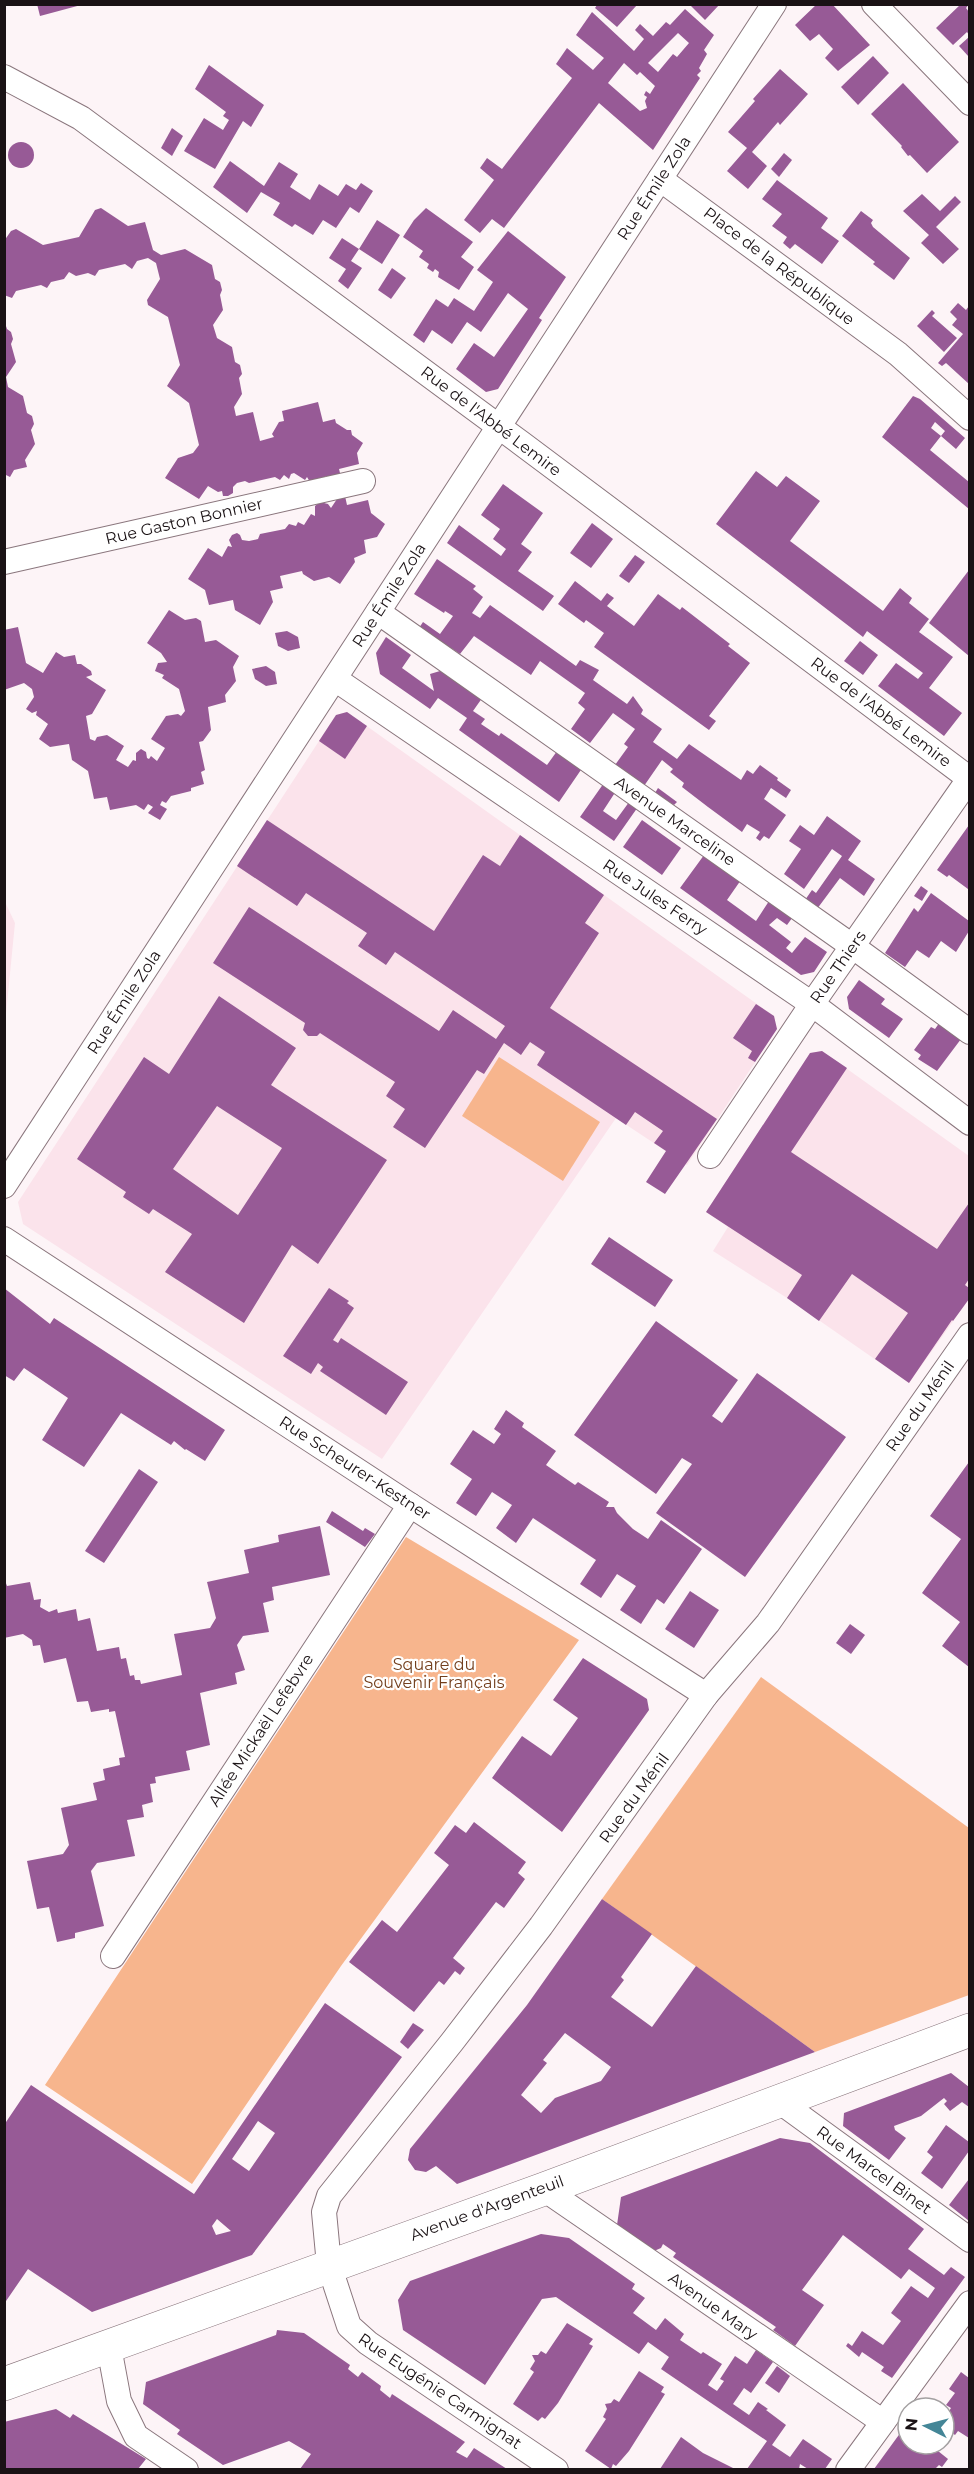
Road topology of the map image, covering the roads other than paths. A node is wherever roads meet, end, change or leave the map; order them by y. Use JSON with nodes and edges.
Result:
{"nodes":[{"id":1,"x":774,"y":4,"type":"edge"},
{"id":2,"x":874,"y":4,"type":"edge"},
{"id":3,"x":4,"y":77,"type":"edge"},
{"id":4,"x":969,"y":103,"type":"edge"},
{"id":5,"x":660,"y":178,"type":"junction"},
{"id":6,"x":969,"y":418,"type":"edge"},
{"id":7,"x":499,"y":427,"type":"junction"},
{"id":8,"x":363,"y":481,"type":"dead end"},
{"id":9,"x":4,"y":562,"type":"edge"},
{"id":10,"x":378,"y":612,"type":"junction"},
{"id":11,"x":335,"y":679,"type":"junction"},
{"id":12,"x":969,"y":779,"type":"edge"},
{"id":13,"x":852,"y":946,"type":"junction"},
{"id":14,"x":812,"y":1004,"type":"junction"},
{"id":15,"x":969,"y":1032,"type":"edge"},
{"id":16,"x":969,"y":1123,"type":"edge"},
{"id":17,"x":710,"y":1156,"type":"dead end"},
{"id":18,"x":4,"y":1186,"type":"edge"},
{"id":19,"x":4,"y":1239,"type":"edge"},
{"id":20,"x":969,"y":1335,"type":"edge"},
{"id":21,"x":410,"y":1505,"type":"junction"},
{"id":22,"x":706,"y":1695,"type":"junction"},
{"id":23,"x":113,"y":1956,"type":"dead end"},
{"id":24,"x":969,"y":2030,"type":"edge"},
{"id":25,"x":779,"y":2101,"type":"junction"},
{"id":26,"x":544,"y":2189,"type":"junction"},
{"id":27,"x":969,"y":2240,"type":"edge"},
{"id":28,"x":329,"y":2265,"type":"junction"},
{"id":29,"x":969,"y":2303,"type":"edge"},
{"id":30,"x":109,"y":2348,"type":"junction"},
{"id":31,"x":4,"y":2384,"type":"edge"},
{"id":32,"x":883,"y":2422,"type":"junction"},
{"id":33,"x":186,"y":2469,"type":"edge"},
{"id":34,"x":556,"y":2469,"type":"edge"},
{"id":35,"x":848,"y":2469,"type":"edge"}],
"edges":[{"from":1,"to":5,"type":"street","name":"Rue Émile Zola"},
{"from":2,"to":4,"type":"street"},
{"from":3,"to":7,"type":"street","name":"Rue de l'Abbé Lemire"},
{"from":5,"to":6,"type":"street","name":"Place de la République"},
{"from":5,"to":7,"type":"street","name":"Rue Émile Zola"},
{"from":7,"to":10,"type":"street","name":"Rue Émile Zola"},
{"from":7,"to":12,"type":"street","name":"Rue de l'Abbé Lemire"},
{"from":8,"to":9,"type":"street","name":"Rue Gaston Bonnier"},
{"from":10,"to":11,"type":"street","name":"Rue Émile Zola"},
{"from":10,"to":13,"type":"street","name":"Avenue Marceline"},
{"from":11,"to":14,"type":"street","name":"Rue Jules Ferry"},
{"from":11,"to":18,"type":"street","name":"Rue Émile Zola"},
{"from":12,"to":13,"type":"street","name":"Rue Thiers"},
{"from":13,"to":14,"type":"street","name":"Rue Thiers"},
{"from":13,"to":15,"type":"street","name":"Avenue Marceline"},
{"from":14,"to":16,"type":"street","name":"Rue Jules Ferry"},
{"from":14,"to":17,"type":"street","name":"Rue Thiers"},
{"from":19,"to":21,"type":"street","name":"Rue Scheurer-Kestner"},
{"from":20,"to":22,"type":"street","name":"Rue du Ménil"},
{"from":21,"to":22,"type":"street","name":"Rue Scheurer-Kestner"},
{"from":21,"to":23,"type":"street","name":"Allée Mickaël Lefebvre"},
{"from":22,"to":28,"type":"street","name":"Rue du Ménil"},
{"from":24,"to":25,"type":"main road","name":"Avenue d'Argenteuil"},
{"from":25,"to":26,"type":"main road","name":"Avenue d'Argenteuil"},
{"from":25,"to":27,"type":"street","name":"Rue Marcel Binet"},
{"from":26,"to":28,"type":"main road","name":"Avenue d'Argenteuil"},
{"from":26,"to":32,"type":"street","name":"Avenue Mary"},
{"from":28,"to":30,"type":"main road","name":"Avenue d'Argenteuil"},
{"from":28,"to":34,"type":"street","name":"Rue Eugénie Carmignat"},
{"from":29,"to":32,"type":"street"},
{"from":30,"to":31,"type":"main road","name":"Avenue d'Argenteuil"},
{"from":30,"to":33,"type":"street"},
{"from":32,"to":35,"type":"street"}]}
